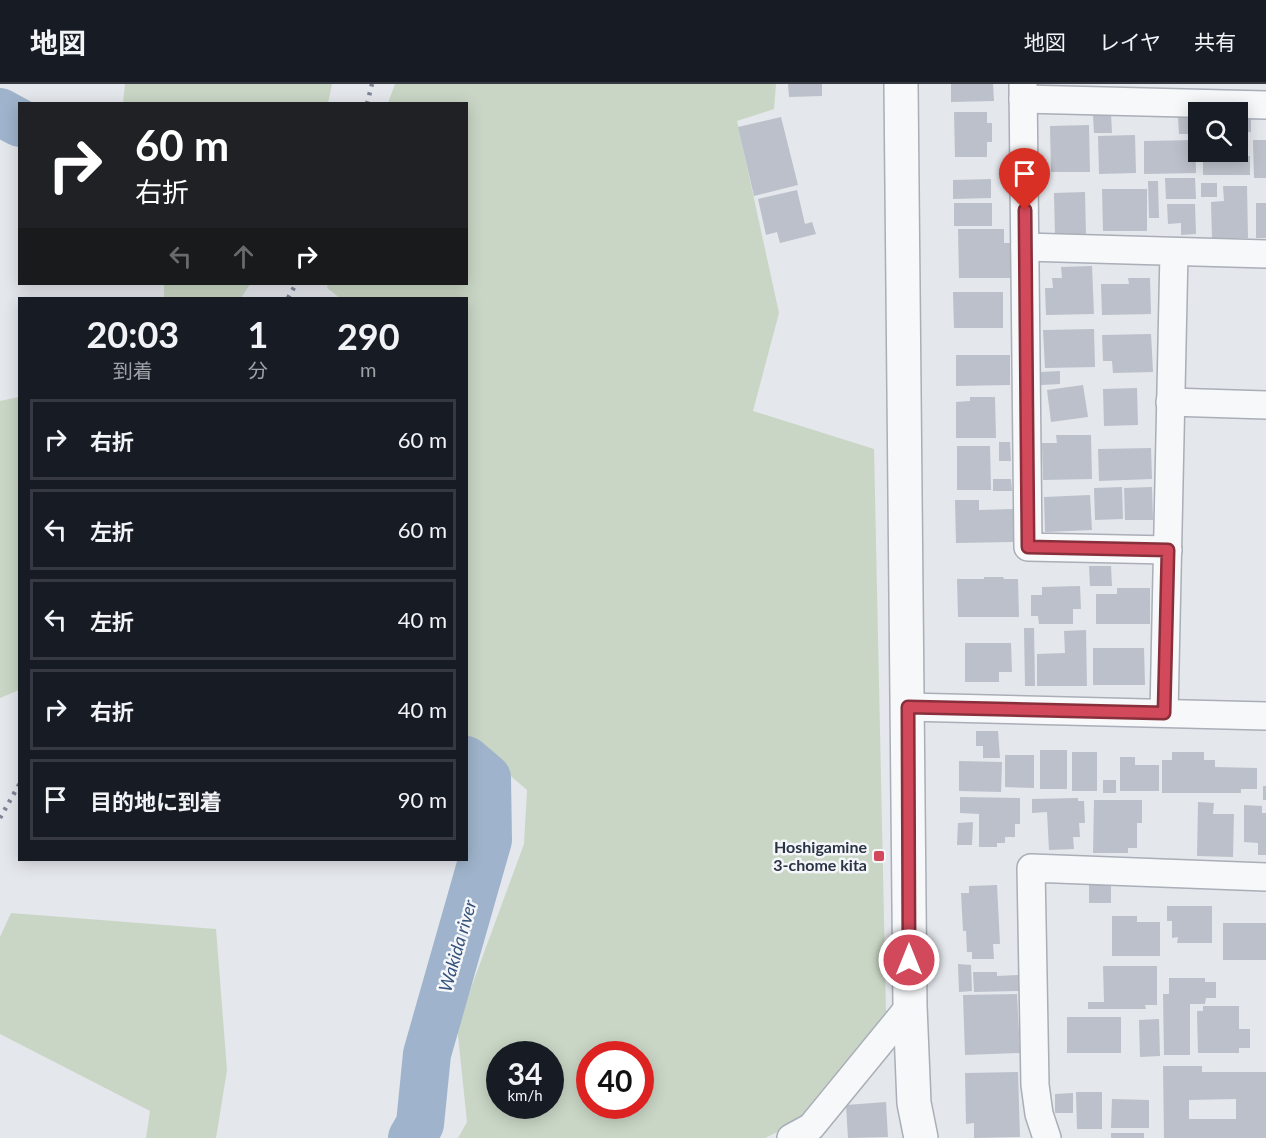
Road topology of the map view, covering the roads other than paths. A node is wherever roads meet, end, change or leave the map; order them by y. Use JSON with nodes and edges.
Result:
{"nodes":[{"id":1,"x":901,"y":84,"type":"edge"},
{"id":2,"x":1023,"y":91,"type":"edge"},
{"id":3,"x":1168,"y":93,"type":"edge"},
{"id":4,"x":1266,"y":105,"type":"edge"},
{"id":5,"x":1025,"y":247,"type":"junction"},
{"id":6,"x":1174,"y":252,"type":"junction"},
{"id":7,"x":1266,"y":254,"type":"edge"},
{"id":8,"x":1170,"y":402,"type":"junction"},
{"id":9,"x":1266,"y":405,"type":"edge"},
{"id":10,"x":1168,"y":550,"type":"junction"},
{"id":11,"x":908,"y":707,"type":"junction"},
{"id":12,"x":1164,"y":713,"type":"junction"},
{"id":13,"x":1266,"y":716,"type":"edge"},
{"id":14,"x":1266,"y":877,"type":"edge"},
{"id":15,"x":910,"y":1006,"type":"junction"},
{"id":16,"x":805,"y":1134,"type":"edge"},
{"id":17,"x":921,"y":1138,"type":"edge"},
{"id":18,"x":1047,"y":1138,"type":"edge"}],
"edges":[{"from":1,"to":11,"type":"street"},
{"from":2,"to":3,"type":"street"},
{"from":2,"to":5,"type":"street"},
{"from":3,"to":4,"type":"street"},
{"from":5,"to":6,"type":"street"},
{"from":5,"to":10,"type":"street"},
{"from":6,"to":7,"type":"street"},
{"from":6,"to":8,"type":"street"},
{"from":8,"to":9,"type":"street"},
{"from":8,"to":10,"type":"street"},
{"from":10,"to":12,"type":"street"},
{"from":11,"to":12,"type":"street"},
{"from":11,"to":15,"type":"street"},
{"from":12,"to":13,"type":"street"},
{"from":14,"to":18,"type":"street"},
{"from":15,"to":16,"type":"street"},
{"from":15,"to":17,"type":"street"}]}
